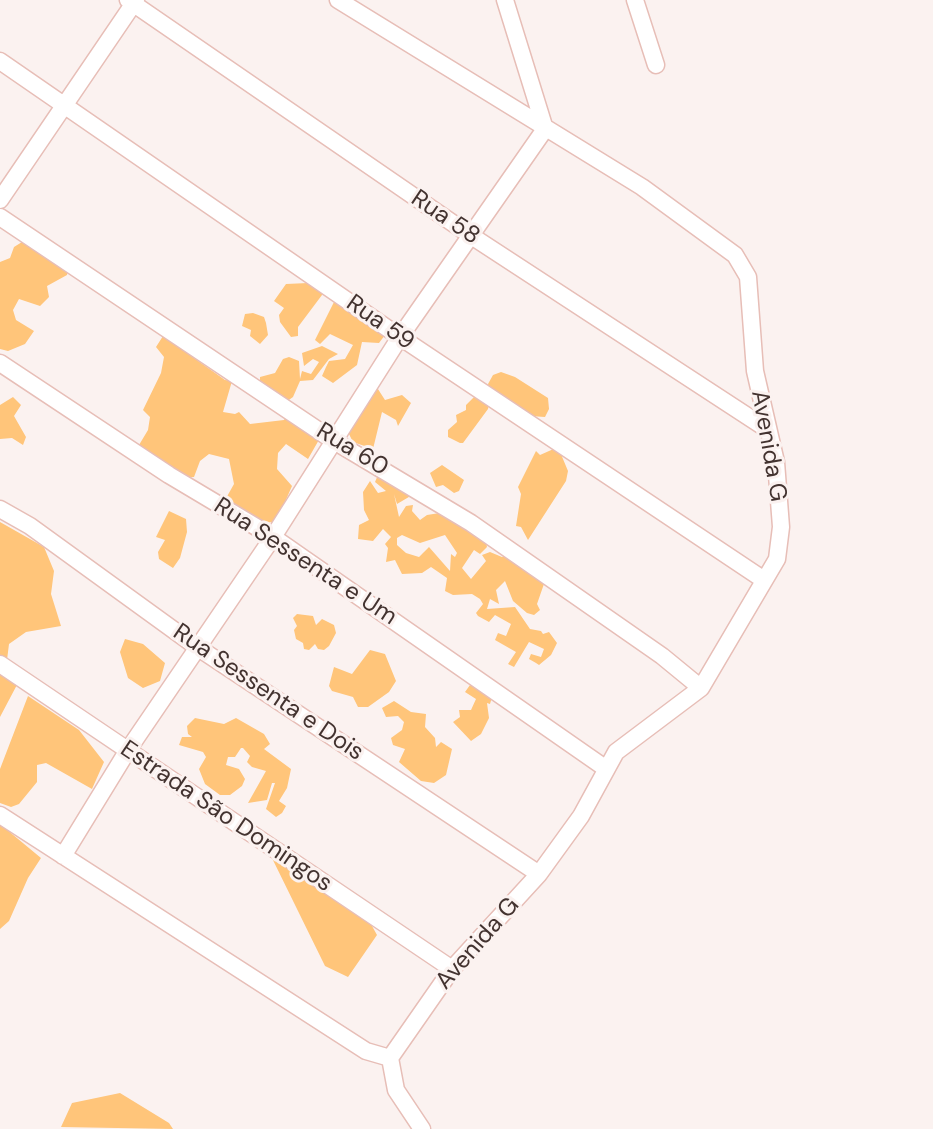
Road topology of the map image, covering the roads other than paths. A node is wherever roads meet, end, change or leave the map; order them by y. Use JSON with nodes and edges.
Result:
{"nodes":[{"id":1,"x":338,"y":0,"type":"edge"},
{"id":2,"x":505,"y":0,"type":"edge"},
{"id":3,"x":635,"y":0,"type":"edge"},
{"id":4,"x":132,"y":1,"type":"edge"},
{"id":5,"x":0,"y":61,"type":"edge"},
{"id":6,"x":656,"y":65,"type":"dead end"},
{"id":7,"x":65,"y":104,"type":"junction"},
{"id":8,"x":545,"y":129,"type":"junction"},
{"id":9,"x":0,"y":200,"type":"edge"},
{"id":10,"x":0,"y":217,"type":"edge"},
{"id":11,"x":470,"y":235,"type":"junction"},
{"id":12,"x":400,"y":337,"type":"junction"},
{"id":13,"x":0,"y":363,"type":"edge"},
{"id":14,"x":767,"y":429,"type":"junction"},
{"id":15,"x":334,"y":441,"type":"junction"},
{"id":16,"x":0,"y":509,"type":"edge"},
{"id":17,"x":273,"y":537,"type":"junction"},
{"id":18,"x":764,"y":580,"type":"junction"},
{"id":19,"x":197,"y":647,"type":"junction"},
{"id":20,"x":0,"y":664,"type":"edge"},
{"id":21,"x":701,"y":688,"type":"junction"},
{"id":22,"x":128,"y":750,"type":"junction"},
{"id":23,"x":606,"y":768,"type":"junction"},
{"id":24,"x":0,"y":815,"type":"edge"},
{"id":25,"x":63,"y":856,"type":"junction"},
{"id":26,"x":539,"y":874,"type":"junction"},
{"id":27,"x":452,"y":969,"type":"junction"},
{"id":28,"x":390,"y":1058,"type":"junction"},
{"id":29,"x":422,"y":1129,"type":"edge"}],
"edges":[{"from":1,"to":8,"type":"street","name":"Avenida G"},
{"from":2,"to":8,"type":"street"},
{"from":3,"to":6,"type":"street"},
{"from":4,"to":7,"type":"street"},
{"from":4,"to":11,"type":"street","name":"Rua 58"},
{"from":5,"to":7,"type":"street","name":"Rua 59"},
{"from":7,"to":9,"type":"street"},
{"from":7,"to":12,"type":"street","name":"Rua 59"},
{"from":8,"to":11,"type":"street"},
{"from":8,"to":14,"type":"street","name":"Avenida G"},
{"from":10,"to":15,"type":"street","name":"Rua 60"},
{"from":11,"to":12,"type":"street"},
{"from":11,"to":14,"type":"street","name":"Rua 58"},
{"from":12,"to":15,"type":"street"},
{"from":12,"to":18,"type":"street","name":"Rua 59"},
{"from":13,"to":17,"type":"street","name":"Rua Sessenta e Um"},
{"from":14,"to":18,"type":"street","name":"Avenida G"},
{"from":15,"to":17,"type":"street"},
{"from":15,"to":21,"type":"street","name":"Rua 60"},
{"from":16,"to":19,"type":"street","name":"Rua Sessenta e Dois"},
{"from":17,"to":19,"type":"street"},
{"from":17,"to":23,"type":"street","name":"Rua Sessenta e Um"},
{"from":18,"to":21,"type":"street","name":"Avenida G"},
{"from":19,"to":22,"type":"street"},
{"from":19,"to":26,"type":"street","name":"Rua Sessenta e Dois"},
{"from":20,"to":22,"type":"street","name":"Estrada São Domingos"},
{"from":21,"to":23,"type":"street","name":"Avenida G"},
{"from":22,"to":25,"type":"street"},
{"from":22,"to":27,"type":"street","name":"Estrada São Domingos"},
{"from":23,"to":26,"type":"street","name":"Avenida G"},
{"from":24,"to":25,"type":"street"},
{"from":25,"to":28,"type":"street"},
{"from":26,"to":27,"type":"street","name":"Avenida G"},
{"from":27,"to":28,"type":"street","name":"Avenida G"},
{"from":28,"to":29,"type":"street"}]}
